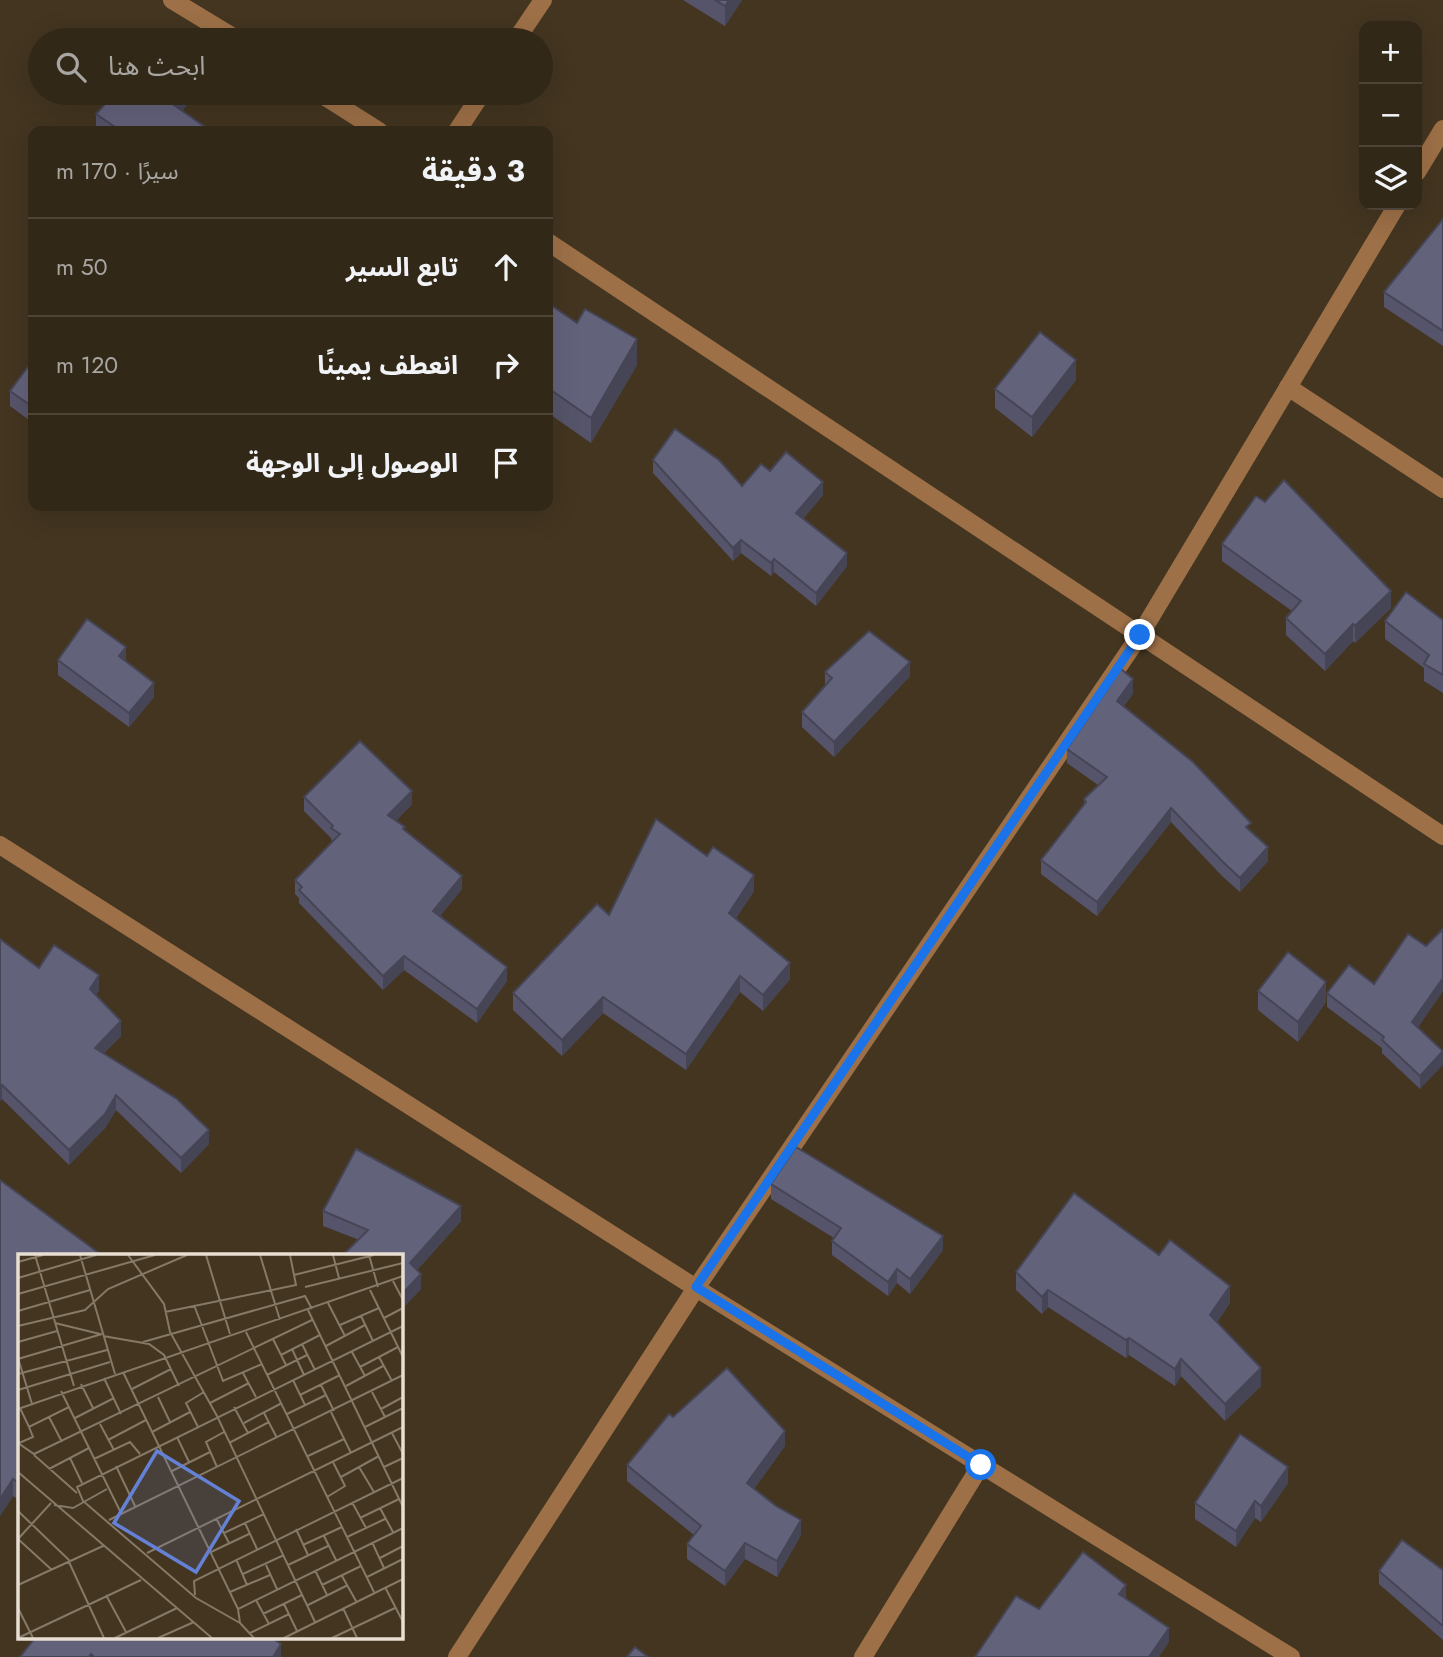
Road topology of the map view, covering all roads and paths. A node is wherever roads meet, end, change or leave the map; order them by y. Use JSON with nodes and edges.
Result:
{"nodes":[{"id":1,"x":172,"y":0,"type":"edge"},
{"id":2,"x":542,"y":0,"type":"edge"},
{"id":3,"x":204,"y":8,"type":"edge"},
{"id":4,"x":225,"y":28,"type":"edge"},
{"id":5,"x":524,"y":28,"type":"edge"},
{"id":6,"x":338,"y":105,"type":"edge"},
{"id":7,"x":474,"y":105,"type":"edge"},
{"id":8,"x":371,"y":126,"type":"edge"},
{"id":9,"x":460,"y":126,"type":"edge"},
{"id":10,"x":1443,"y":129,"type":"edge"},
{"id":11,"x":1422,"y":164,"type":"edge"},
{"id":12,"x":1394,"y":210,"type":"edge"},
{"id":13,"x":553,"y":245,"type":"edge"},
{"id":14,"x":1288,"y":387,"type":"junction"},
{"id":15,"x":1443,"y":489,"type":"edge"},
{"id":16,"x":1140,"y":635,"type":"junction"},
{"id":17,"x":1443,"y":836,"type":"edge"},
{"id":18,"x":0,"y":845,"type":"edge"},
{"id":19,"x":696,"y":1287,"type":"junction"},
{"id":20,"x":981,"y":1465,"type":"junction"},
{"id":21,"x":457,"y":1657,"type":"edge"},
{"id":22,"x":863,"y":1657,"type":"edge"},
{"id":23,"x":1291,"y":1657,"type":"edge"}],
"edges":[{"from":1,"to":3,"type":"street"},
{"from":2,"to":5,"type":"street"},
{"from":3,"to":4,"type":"street"},
{"from":6,"to":8,"type":"street"},
{"from":7,"to":9,"type":"street"},
{"from":10,"to":11,"type":"street"},
{"from":12,"to":14,"type":"street"},
{"from":13,"to":16,"type":"street"},
{"from":14,"to":15,"type":"street"},
{"from":14,"to":16,"type":"street"},
{"from":16,"to":17,"type":"street"},
{"from":16,"to":19,"type":"street"},
{"from":18,"to":19,"type":"street"},
{"from":19,"to":20,"type":"street"},
{"from":19,"to":21,"type":"street"},
{"from":20,"to":22,"type":"street"},
{"from":20,"to":23,"type":"street"}]}
